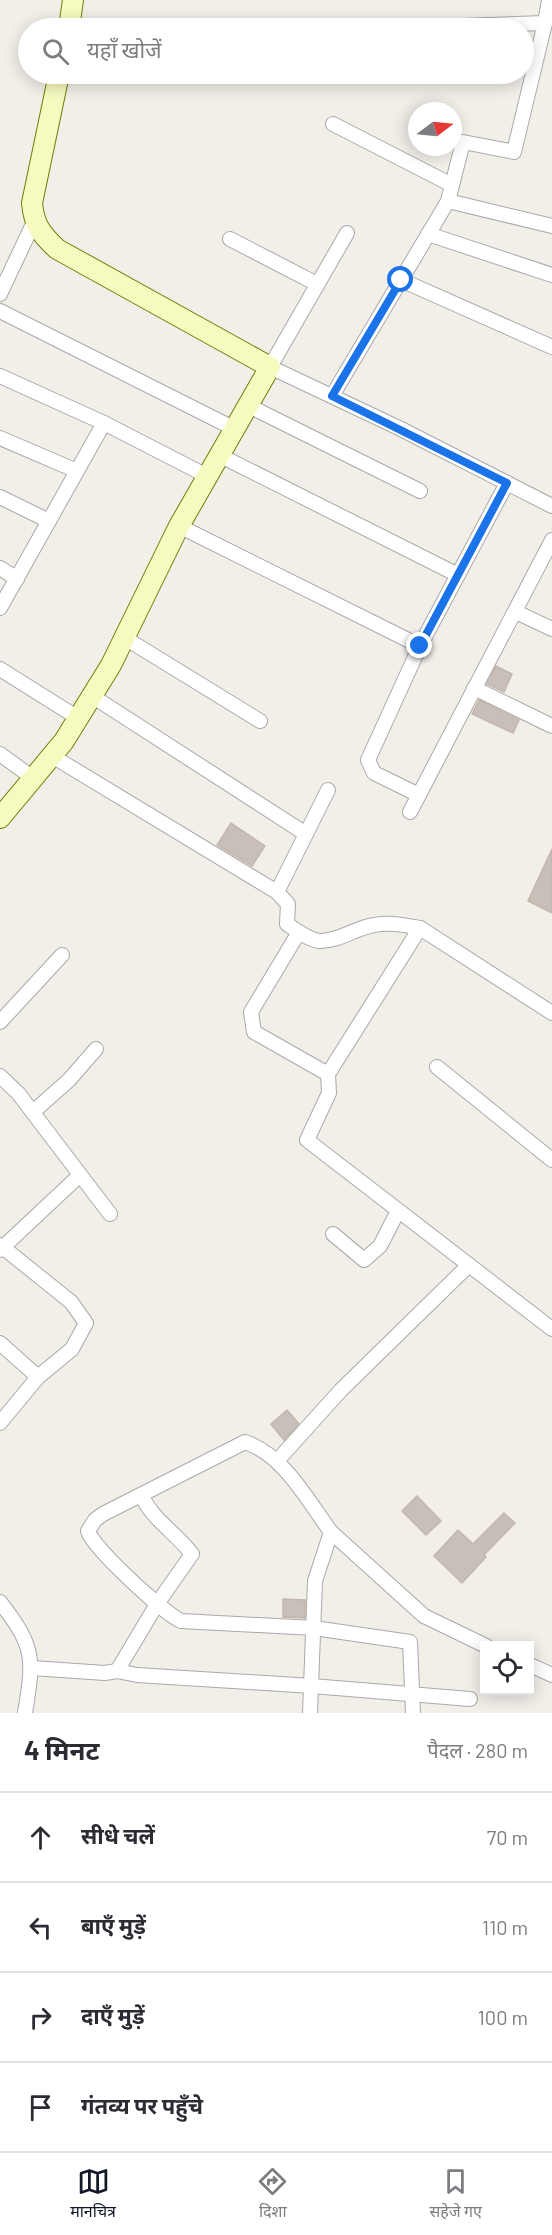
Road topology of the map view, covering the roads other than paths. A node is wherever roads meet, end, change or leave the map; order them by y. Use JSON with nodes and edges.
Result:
{"nodes":[{"id":1,"x":73,"y":0,"type":"edge"},
{"id":2,"x":549,"y":0,"type":"edge"},
{"id":3,"x":70,"y":18,"type":"edge"},
{"id":4,"x":534,"y":23,"type":"edge"},
{"id":5,"x":545,"y":23,"type":"junction"},
{"id":6,"x":534,"y":69,"type":"edge"},
{"id":7,"x":57,"y":84,"type":"edge"},
{"id":8,"x":530,"y":84,"type":"edge"},
{"id":9,"x":333,"y":124,"type":"dead end"},
{"id":10,"x":452,"y":185,"type":"junction"},
{"id":11,"x":448,"y":201,"type":"junction"},
{"id":12,"x":34,"y":222,"type":"junction"},
{"id":13,"x":552,"y":226,"type":"edge"},
{"id":14,"x":347,"y":233,"type":"dead end"},
{"id":15,"x":428,"y":234,"type":"junction"},
{"id":16,"x":230,"y":238,"type":"dead end"},
{"id":17,"x":552,"y":275,"type":"edge"},
{"id":18,"x":3,"y":278,"type":"edge"},
{"id":19,"x":401,"y":280,"type":"junction"},
{"id":20,"x":317,"y":284,"type":"junction"},
{"id":21,"x":0,"y":294,"type":"edge"},
{"id":22,"x":0,"y":311,"type":"edge"},
{"id":23,"x":552,"y":347,"type":"edge"},
{"id":24,"x":270,"y":367,"type":"junction"},
{"id":25,"x":0,"y":376,"type":"edge"},
{"id":26,"x":332,"y":396,"type":"junction"},
{"id":27,"x":249,"y":406,"type":"junction"},
{"id":28,"x":104,"y":423,"type":"junction"},
{"id":29,"x":235,"y":429,"type":"junction"},
{"id":30,"x":0,"y":438,"type":"edge"},
{"id":31,"x":219,"y":455,"type":"junction"},
{"id":32,"x":77,"y":471,"type":"junction"},
{"id":33,"x":207,"y":476,"type":"junction"},
{"id":34,"x":507,"y":483,"type":"junction"},
{"id":35,"x":420,"y":491,"type":"dead end"},
{"id":36,"x":0,"y":497,"type":"edge"},
{"id":37,"x":552,"y":506,"type":"edge"},
{"id":38,"x":49,"y":521,"type":"junction"},
{"id":39,"x":179,"y":526,"type":"junction"},
{"id":40,"x":552,"y":540,"type":"edge"},
{"id":41,"x":0,"y":568,"type":"edge"},
{"id":42,"x":458,"y":575,"type":"junction"},
{"id":43,"x":17,"y":579,"type":"junction"},
{"id":44,"x":0,"y":608,"type":"edge"},
{"id":45,"x":516,"y":612,"type":"junction"},
{"id":46,"x":552,"y":629,"type":"edge"},
{"id":47,"x":125,"y":638,"type":"junction"},
{"id":48,"x":420,"y":646,"type":"junction"},
{"id":49,"x":0,"y":669,"type":"edge"},
{"id":50,"x":474,"y":688,"type":"junction"},
{"id":51,"x":92,"y":696,"type":"junction"},
{"id":52,"x":78,"y":718,"type":"junction"},
{"id":53,"x":260,"y":721,"type":"dead end"},
{"id":54,"x":552,"y":726,"type":"edge"},
{"id":55,"x":0,"y":754,"type":"edge"},
{"id":56,"x":52,"y":756,"type":"junction"},
{"id":57,"x":33,"y":778,"type":"junction"},
{"id":58,"x":328,"y":789,"type":"dead end"},
{"id":59,"x":419,"y":795,"type":"junction"},
{"id":60,"x":410,"y":812,"type":"dead end"},
{"id":61,"x":0,"y":818,"type":"edge"},
{"id":62,"x":306,"y":834,"type":"junction"},
{"id":63,"x":277,"y":892,"type":"junction"},
{"id":64,"x":420,"y":928,"type":"junction"},
{"id":65,"x":299,"y":932,"type":"junction"},
{"id":66,"x":62,"y":956,"type":"dead end"},
{"id":67,"x":552,"y":1013,"type":"edge"},
{"id":68,"x":0,"y":1023,"type":"edge"},
{"id":69,"x":96,"y":1049,"type":"dead end"},
{"id":70,"x":437,"y":1067,"type":"dead end"},
{"id":71,"x":328,"y":1074,"type":"junction"},
{"id":72,"x":0,"y":1076,"type":"edge"},
{"id":73,"x":33,"y":1112,"type":"junction"},
{"id":74,"x":552,"y":1160,"type":"edge"},
{"id":75,"x":80,"y":1175,"type":"junction"},
{"id":76,"x":398,"y":1211,"type":"junction"},
{"id":77,"x":110,"y":1214,"type":"dead end"},
{"id":78,"x":333,"y":1234,"type":"dead end"},
{"id":79,"x":1,"y":1248,"type":"edge"},
{"id":80,"x":469,"y":1265,"type":"junction"},
{"id":81,"x":552,"y":1329,"type":"edge"},
{"id":82,"x":0,"y":1343,"type":"edge"},
{"id":83,"x":38,"y":1377,"type":"junction"},
{"id":84,"x":0,"y":1423,"type":"edge"},
{"id":85,"x":277,"y":1461,"type":"junction"},
{"id":86,"x":142,"y":1496,"type":"junction"},
{"id":87,"x":331,"y":1533,"type":"junction"},
{"id":88,"x":0,"y":1602,"type":"edge"},
{"id":89,"x":157,"y":1604,"type":"junction"},
{"id":90,"x":314,"y":1628,"type":"junction"},
{"id":91,"x":480,"y":1643,"type":"edge"},
{"id":92,"x":534,"y":1667,"type":"edge"},
{"id":93,"x":32,"y":1668,"type":"junction"},
{"id":94,"x":117,"y":1671,"type":"junction"},
{"id":95,"x":552,"y":1675,"type":"edge"},
{"id":96,"x":312,"y":1686,"type":"junction"},
{"id":97,"x":414,"y":1694,"type":"junction"},
{"id":98,"x":470,"y":1699,"type":"dead end"},
{"id":99,"x":25,"y":1713,"type":"edge"},
{"id":100,"x":310,"y":1713,"type":"edge"},
{"id":101,"x":413,"y":1713,"type":"edge"}],
"edges":[{"from":1,"to":3,"type":"street"},
{"from":2,"to":5,"type":"street"},
{"from":4,"to":5,"type":"street"},
{"from":5,"to":6,"type":"street"},
{"from":7,"to":12,"type":"street"},
{"from":8,"to":10,"type":"street"},
{"from":9,"to":10,"type":"street"},
{"from":10,"to":11,"type":"street"},
{"from":11,"to":13,"type":"street"},
{"from":11,"to":15,"type":"street"},
{"from":12,"to":18,"type":"street"},
{"from":12,"to":24,"type":"street"},
{"from":14,"to":20,"type":"street"},
{"from":15,"to":17,"type":"street"},
{"from":15,"to":19,"type":"street"},
{"from":16,"to":20,"type":"street"},
{"from":18,"to":21,"type":"street"},
{"from":19,"to":23,"type":"street"},
{"from":19,"to":26,"type":"street"},
{"from":20,"to":24,"type":"street"},
{"from":22,"to":29,"type":"street"},
{"from":24,"to":26,"type":"street"},
{"from":24,"to":27,"type":"street"},
{"from":25,"to":28,"type":"street"},
{"from":26,"to":34,"type":"street"},
{"from":27,"to":29,"type":"street"},
{"from":27,"to":35,"type":"street"},
{"from":28,"to":32,"type":"street"},
{"from":28,"to":33,"type":"street"},
{"from":29,"to":31,"type":"street"},
{"from":30,"to":32,"type":"street"},
{"from":31,"to":33,"type":"street"},
{"from":31,"to":42,"type":"street"},
{"from":32,"to":38,"type":"street"},
{"from":33,"to":39,"type":"street"},
{"from":34,"to":37,"type":"street"},
{"from":34,"to":42,"type":"street"},
{"from":36,"to":38,"type":"street"},
{"from":38,"to":43,"type":"street"},
{"from":39,"to":47,"type":"street"},
{"from":39,"to":48,"type":"street"},
{"from":40,"to":45,"type":"street"},
{"from":41,"to":43,"type":"street"},
{"from":42,"to":48,"type":"street"},
{"from":43,"to":44,"type":"street"},
{"from":45,"to":46,"type":"street"},
{"from":45,"to":50,"type":"street"},
{"from":47,"to":51,"type":"street"},
{"from":47,"to":53,"type":"street"},
{"from":48,"to":59,"type":"street"},
{"from":49,"to":52,"type":"street"},
{"from":50,"to":54,"type":"street"},
{"from":50,"to":59,"type":"street"},
{"from":51,"to":52,"type":"street"},
{"from":51,"to":62,"type":"street"},
{"from":52,"to":56,"type":"street"},
{"from":55,"to":57,"type":"street"},
{"from":56,"to":57,"type":"street"},
{"from":56,"to":63,"type":"street"},
{"from":57,"to":61,"type":"street"},
{"from":58,"to":62,"type":"street"},
{"from":59,"to":60,"type":"street"},
{"from":62,"to":63,"type":"street"},
{"from":63,"to":65,"type":"street"},
{"from":64,"to":65,"type":"street"},
{"from":64,"to":67,"type":"street"},
{"from":64,"to":71,"type":"street"},
{"from":65,"to":71,"type":"street"},
{"from":66,"to":68,"type":"street"},
{"from":69,"to":73,"type":"street"},
{"from":70,"to":74,"type":"street"},
{"from":71,"to":76,"type":"street"},
{"from":72,"to":73,"type":"street"},
{"from":73,"to":75,"type":"street"},
{"from":75,"to":77,"type":"street"},
{"from":75,"to":79,"type":"street"},
{"from":76,"to":78,"type":"street"},
{"from":76,"to":80,"type":"street"},
{"from":79,"to":83,"type":"street"},
{"from":80,"to":81,"type":"street"},
{"from":80,"to":85,"type":"street"},
{"from":82,"to":83,"type":"street"},
{"from":83,"to":84,"type":"street"},
{"from":85,"to":86,"type":"street"},
{"from":85,"to":87,"type":"street"},
{"from":86,"to":89,"type":"street"},
{"from":86,"to":89,"type":"street"},
{"from":87,"to":90,"type":"street"},
{"from":87,"to":91,"type":"street"},
{"from":88,"to":93,"type":"street"},
{"from":89,"to":90,"type":"street"},
{"from":89,"to":94,"type":"street"},
{"from":90,"to":96,"type":"street"},
{"from":90,"to":97,"type":"street"},
{"from":92,"to":95,"type":"street"},
{"from":93,"to":94,"type":"street"},
{"from":93,"to":99,"type":"street"},
{"from":94,"to":96,"type":"street"},
{"from":96,"to":97,"type":"street"},
{"from":96,"to":100,"type":"street"},
{"from":97,"to":98,"type":"street"},
{"from":97,"to":101,"type":"street"}]}
